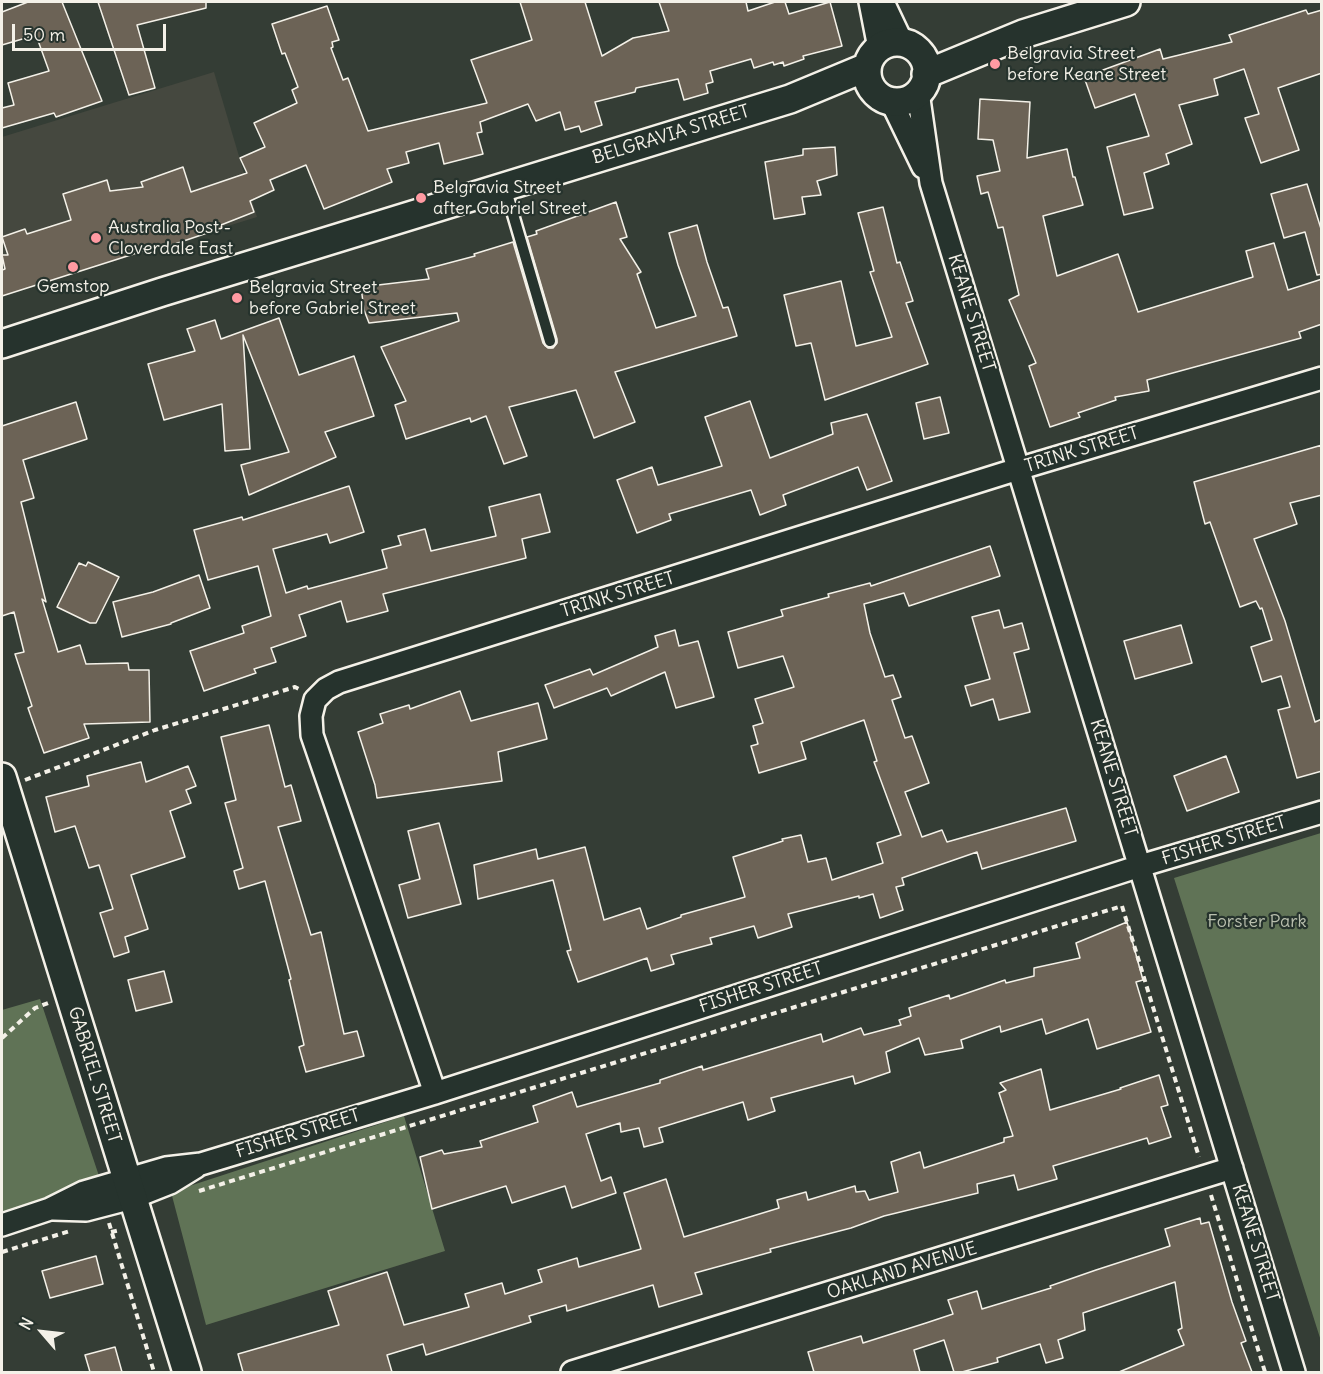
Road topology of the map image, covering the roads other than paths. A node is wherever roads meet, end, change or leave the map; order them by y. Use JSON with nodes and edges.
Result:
{"nodes":[{"id":1,"x":870,"y":2,"type":"edge"},
{"id":2,"x":883,"y":2,"type":"edge"},
{"id":3,"x":1126,"y":2,"type":"edge"},
{"id":4,"x":902,"y":62,"type":"junction"},
{"id":5,"x":884,"y":98,"type":"junction"},
{"id":6,"x":790,"y":99,"type":"junction"},
{"id":7,"x":932,"y":183,"type":"junction"},
{"id":8,"x":505,"y":186,"type":"junction"},
{"id":9,"x":550,"y":341,"type":"dead end"},
{"id":10,"x":2,"y":344,"type":"edge"},
{"id":11,"x":1322,"y":378,"type":"edge"},
{"id":12,"x":1018,"y":469,"type":"junction"},
{"id":13,"x":3,"y":782,"type":"edge"},
{"id":14,"x":1322,"y":812,"type":"edge"},
{"id":15,"x":1140,"y":866,"type":"junction"},
{"id":16,"x":435,"y":1093,"type":"junction"},
{"id":17,"x":1232,"y":1168,"type":"junction"},
{"id":18,"x":129,"y":1189,"type":"junction"},
{"id":19,"x":2,"y":1225,"type":"edge"},
{"id":20,"x":187,"y":1372,"type":"edge"},
{"id":21,"x":572,"y":1372,"type":"edge"},
{"id":22,"x":1294,"y":1372,"type":"edge"}],
"edges":[{"from":1,"to":4,"type":"street","name":"KEANE STREET"},
{"from":2,"to":4,"type":"street","name":"KEANE STREET"},
{"from":3,"to":4,"type":"street","name":"BELGRAVIA STREET"},
{"from":4,"to":5,"type":"street","name":"BELGRAVIA STREET"},
{"from":4,"to":5,"type":"street"},
{"from":4,"to":6,"type":"street","name":"BELGRAVIA STREET"},
{"from":4,"to":7,"type":"street","name":"KEANE STREET"},
{"from":5,"to":6,"type":"street","name":"BELGRAVIA STREET"},
{"from":5,"to":7,"type":"street","name":"KEANE STREET"},
{"from":6,"to":8,"type":"street","name":"BELGRAVIA STREET"},
{"from":7,"to":12,"type":"street","name":"KEANE STREET"},
{"from":8,"to":9,"type":"lane"},
{"from":8,"to":10,"type":"street","name":"BELGRAVIA STREET"},
{"from":11,"to":12,"type":"street","name":"TRINK STREET"},
{"from":12,"to":15,"type":"street","name":"KEANE STREET"},
{"from":12,"to":16,"type":"street","name":"TRINK STREET"},
{"from":13,"to":18,"type":"street","name":"GABRIEL STREET"},
{"from":14,"to":15,"type":"street","name":"FISHER STREET"},
{"from":15,"to":16,"type":"street","name":"FISHER STREET"},
{"from":15,"to":17,"type":"street","name":"KEANE STREET"},
{"from":16,"to":18,"type":"street","name":"FISHER STREET"},
{"from":17,"to":21,"type":"street","name":"OAKLAND AVENUE"},
{"from":17,"to":22,"type":"street","name":"KEANE STREET"},
{"from":18,"to":19,"type":"street","name":"FISHER STREET"},
{"from":18,"to":20,"type":"street","name":"GABRIEL STREET"}]}
